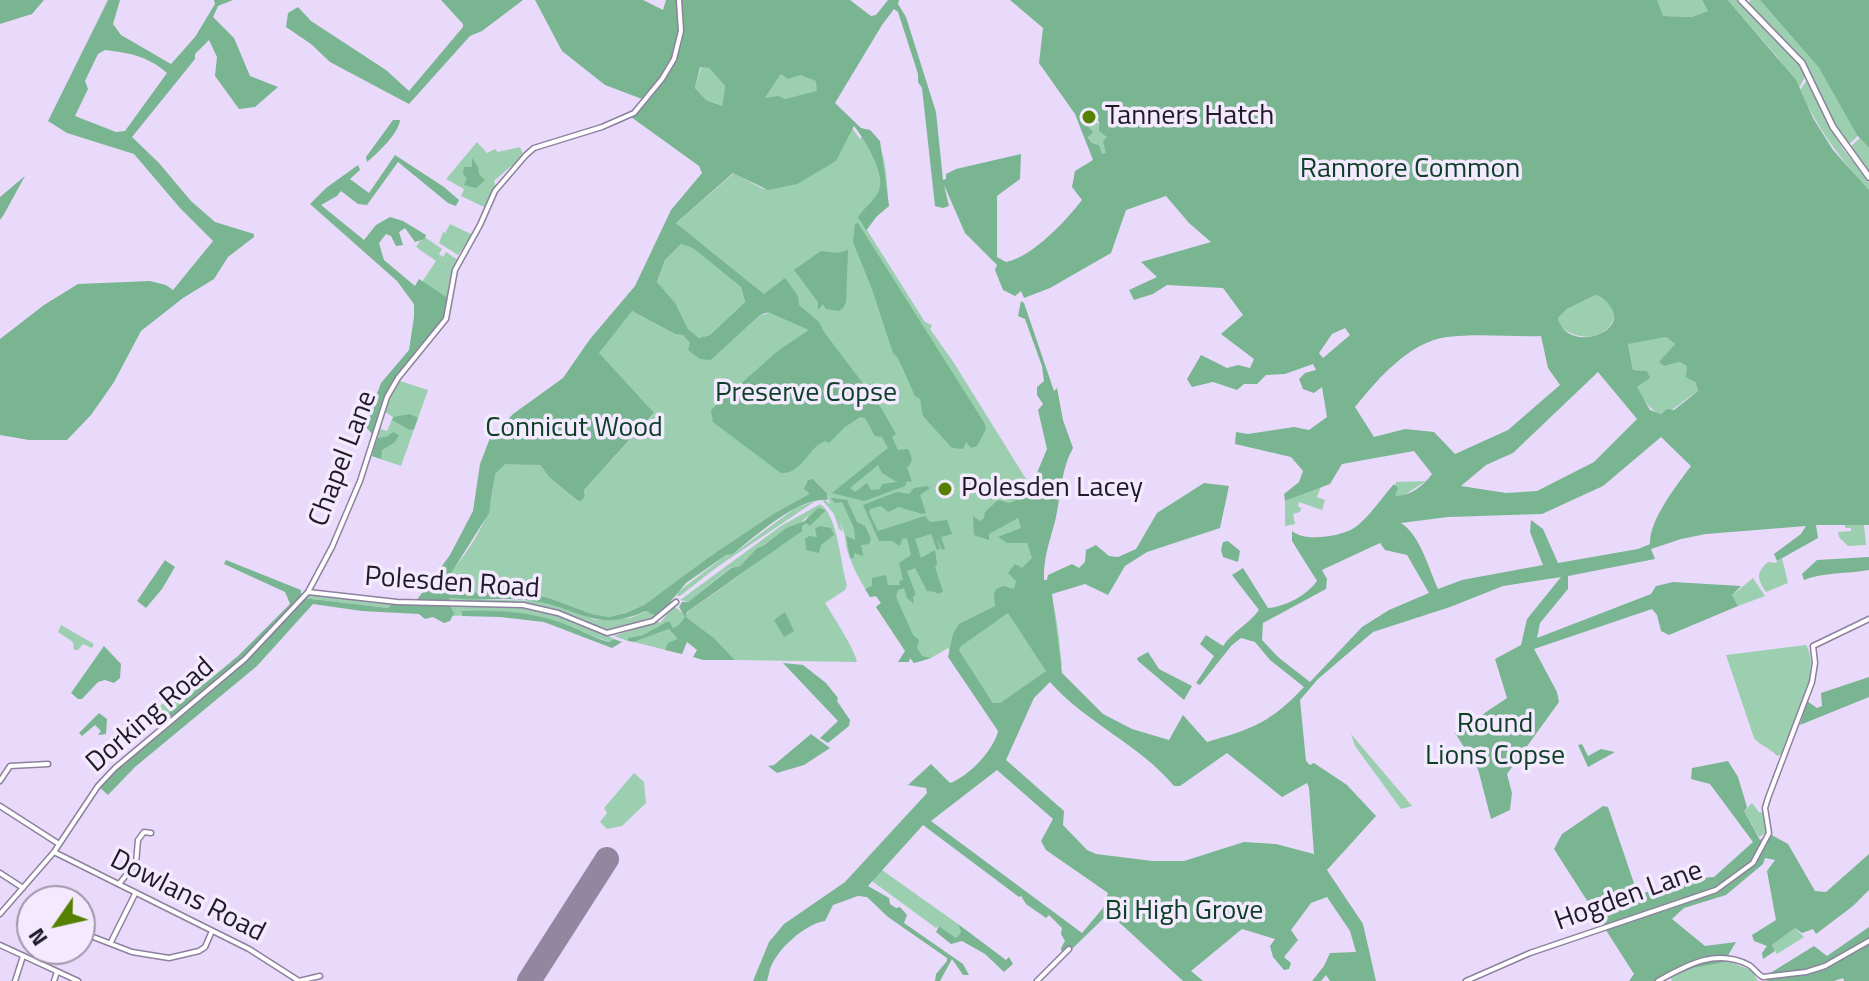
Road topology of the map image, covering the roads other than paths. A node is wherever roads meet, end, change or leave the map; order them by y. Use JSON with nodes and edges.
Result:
{"nodes":[{"id":1,"x":679,"y":0,"type":"edge"},
{"id":2,"x":1741,"y":0,"type":"edge"},
{"id":3,"x":1869,"y":177,"type":"edge"},
{"id":4,"x":308,"y":592,"type":"junction"},
{"id":5,"x":676,"y":602,"type":"dead end"},
{"id":6,"x":1869,"y":619,"type":"edge"},
{"id":7,"x":48,"y":764,"type":"dead end"},
{"id":8,"x":0,"y":781,"type":"edge"},
{"id":9,"x":0,"y":806,"type":"edge"},
{"id":10,"x":151,"y":833,"type":"dead end"},
{"id":11,"x":60,"y":845,"type":"junction"},
{"id":12,"x":54,"y":852,"type":"junction"},
{"id":13,"x":0,"y":873,"type":"edge"},
{"id":14,"x":119,"y":884,"type":"junction"},
{"id":15,"x":18,"y":885,"type":"edge"},
{"id":16,"x":26,"y":885,"type":"edge"},
{"id":17,"x":136,"y":893,"type":"junction"},
{"id":18,"x":16,"y":896,"type":"edge"},
{"id":19,"x":0,"y":914,"type":"edge"},
{"id":20,"x":212,"y":931,"type":"junction"},
{"id":21,"x":96,"y":937,"type":"edge"},
{"id":22,"x":1869,"y":941,"type":"edge"},
{"id":23,"x":111,"y":942,"type":"junction"},
{"id":24,"x":1069,"y":949,"type":"dead end"},
{"id":25,"x":42,"y":965,"type":"edge"},
{"id":26,"x":57,"y":972,"type":"junction"},
{"id":27,"x":320,"y":976,"type":"dead end"},
{"id":28,"x":54,"y":981,"type":"edge"},
{"id":29,"x":78,"y":981,"type":"edge"},
{"id":30,"x":299,"y":981,"type":"edge"},
{"id":31,"x":1037,"y":981,"type":"edge"},
{"id":32,"x":1466,"y":981,"type":"edge"},
{"id":33,"x":1658,"y":981,"type":"edge"}],
"edges":[{"from":1,"to":4,"type":"street","name":"Chapel Lane"},
{"from":2,"to":3,"type":"street"},
{"from":4,"to":5,"type":"street","name":"Polesden Road"},
{"from":4,"to":11,"type":"street","name":"Dorking Road"},
{"from":6,"to":32,"type":"street","name":"Hogden Lane"},
{"from":7,"to":8,"type":"street"},
{"from":9,"to":11,"type":"street"},
{"from":10,"to":14,"type":"street"},
{"from":11,"to":12,"type":"street","name":"Dorking Road"},
{"from":12,"to":14,"type":"street","name":"Dowlans Road"},
{"from":12,"to":16,"type":"street","name":"Dorking Road"},
{"from":13,"to":15,"type":"street"},
{"from":14,"to":17,"type":"street","name":"Dowlans Road"},
{"from":17,"to":20,"type":"street","name":"Dowlans Road"},
{"from":17,"to":23,"type":"street"},
{"from":18,"to":19,"type":"street","name":"Dorking Road"},
{"from":20,"to":23,"type":"street"},
{"from":20,"to":30,"type":"street","name":"Dowlans Road"},
{"from":21,"to":23,"type":"street"},
{"from":22,"to":33,"type":"street"},
{"from":24,"to":31,"type":"street"},
{"from":25,"to":26,"type":"street"},
{"from":26,"to":28,"type":"street"},
{"from":26,"to":29,"type":"street"},
{"from":27,"to":30,"type":"street"}]}
